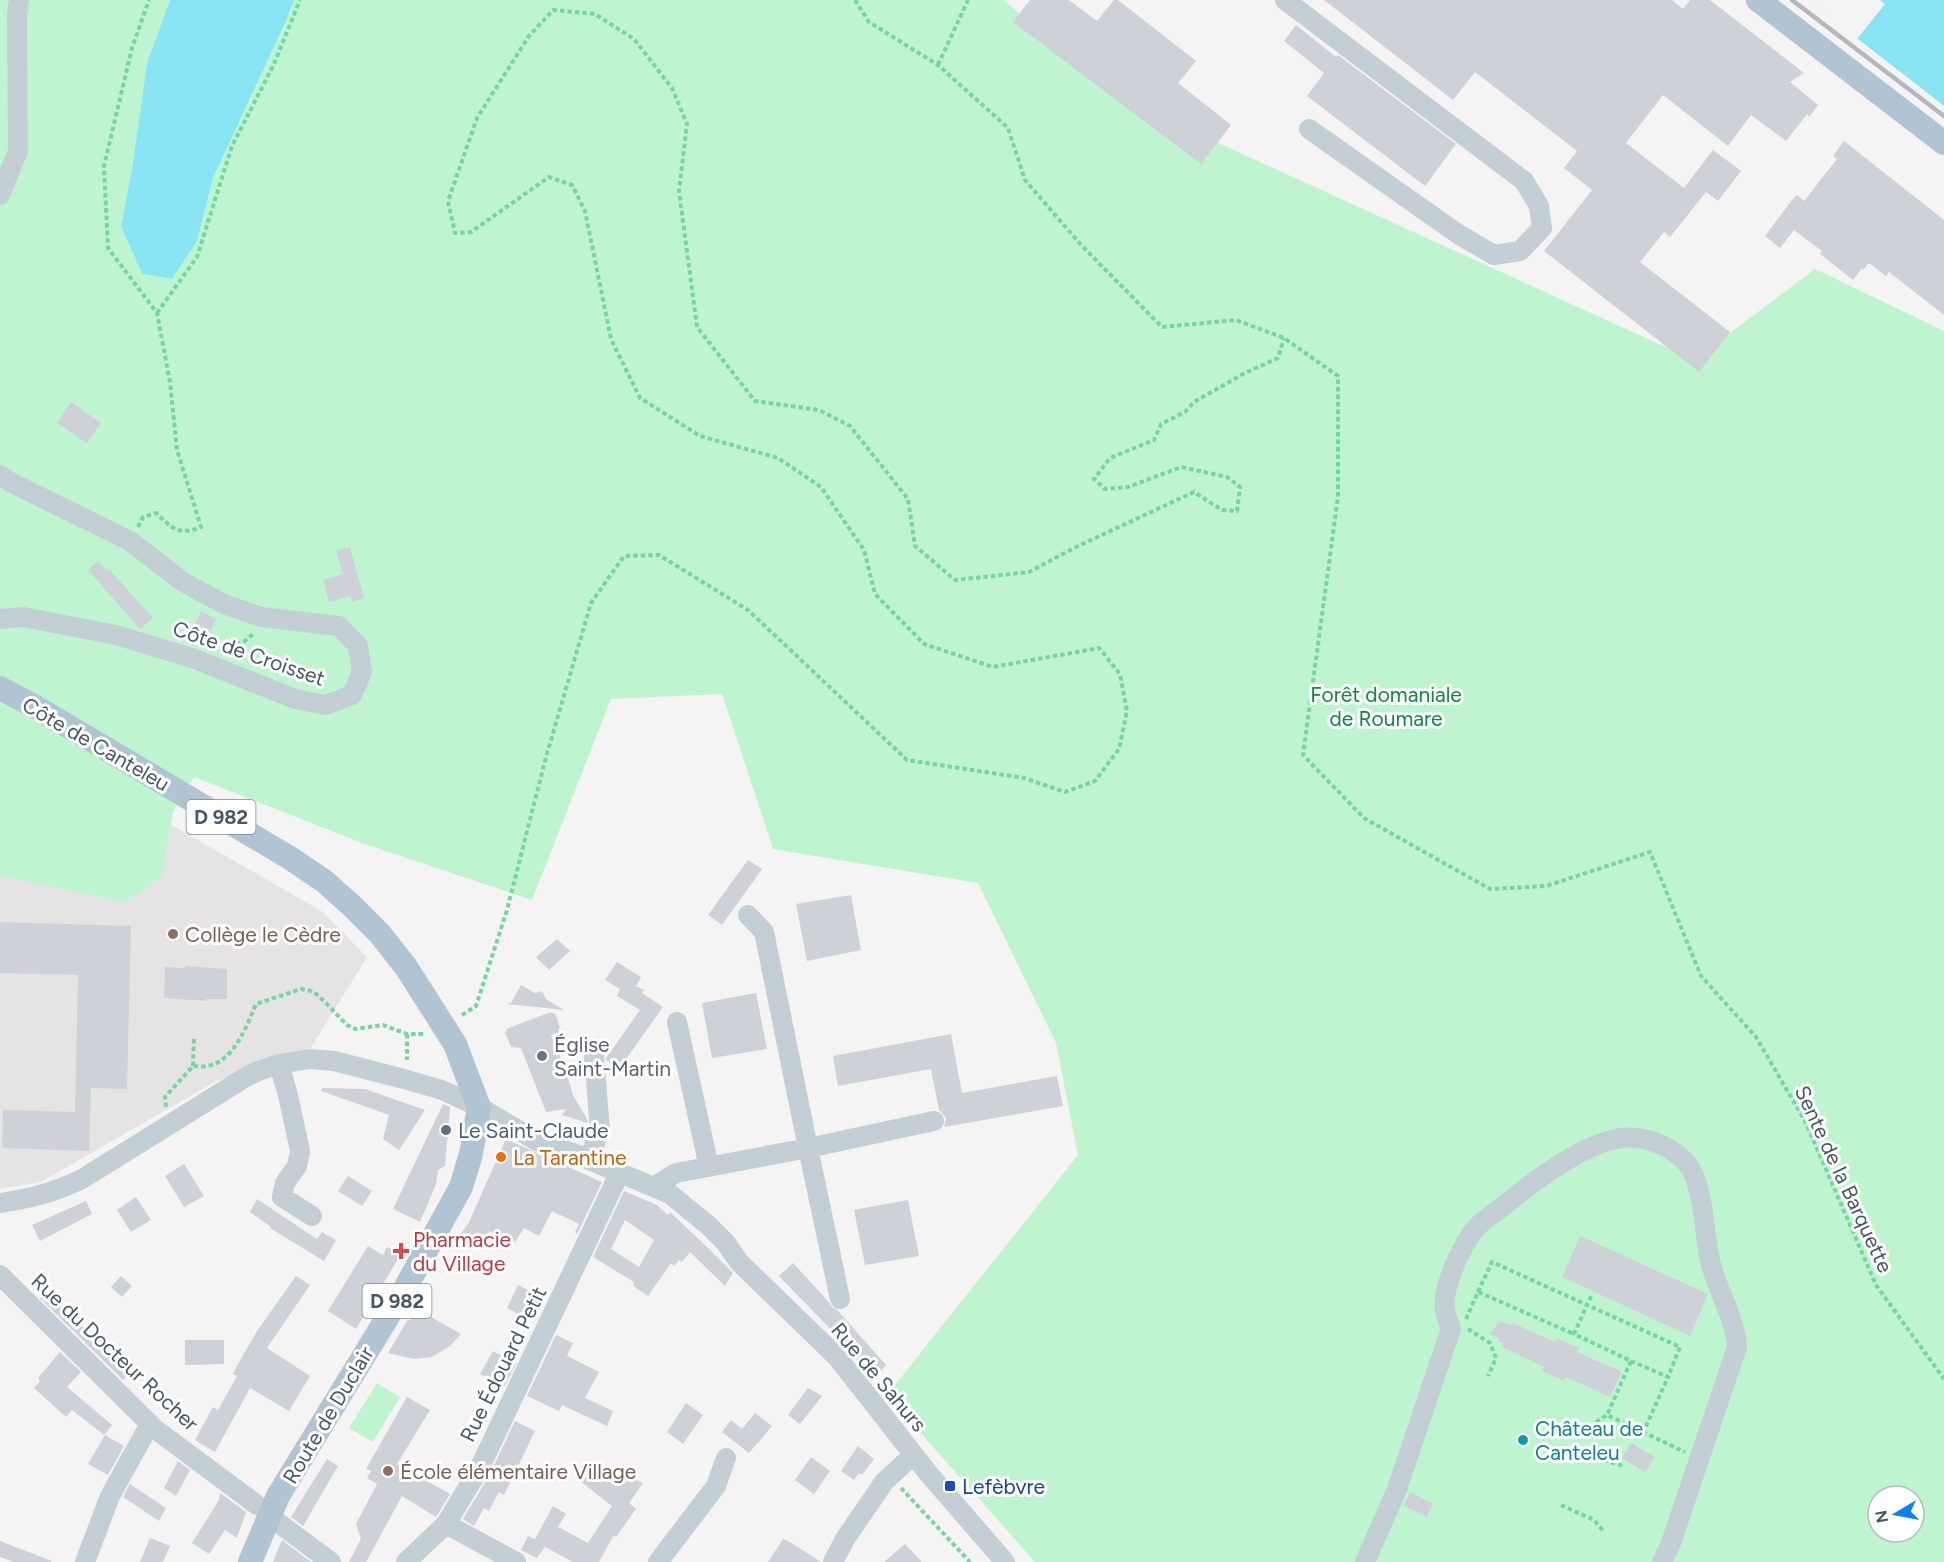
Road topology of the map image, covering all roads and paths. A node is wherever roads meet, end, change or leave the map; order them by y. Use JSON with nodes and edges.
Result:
{"nodes":[{"id":1,"x":18,"y":0,"type":"edge"},
{"id":2,"x":150,"y":0,"type":"edge"},
{"id":3,"x":300,"y":0,"type":"edge"},
{"id":4,"x":855,"y":0,"type":"edge"},
{"id":5,"x":968,"y":0,"type":"edge"},
{"id":6,"x":1285,"y":0,"type":"edge"},
{"id":7,"x":1758,"y":0,"type":"edge"},
{"id":8,"x":938,"y":65,"type":"junction"},
{"id":9,"x":1308,"y":129,"type":"dead end"},
{"id":10,"x":1944,"y":143,"type":"edge"},
{"id":11,"x":0,"y":195,"type":"edge"},
{"id":12,"x":157,"y":313,"type":"junction"},
{"id":13,"x":1284,"y":338,"type":"junction"},
{"id":14,"x":0,"y":475,"type":"edge"},
{"id":15,"x":130,"y":541,"type":"junction"},
{"id":16,"x":243,"y":611,"type":"junction"},
{"id":17,"x":0,"y":619,"type":"edge"},
{"id":18,"x":195,"y":658,"type":"junction"},
{"id":19,"x":0,"y":688,"type":"edge"},
{"id":20,"x":748,"y":915,"type":"dead end"},
{"id":21,"x":677,"y":1022,"type":"dead end"},
{"id":22,"x":444,"y":1026,"type":"junction"},
{"id":23,"x":407,"y":1034,"type":"junction"},
{"id":24,"x":194,"y":1037,"type":"dead end"},
{"id":25,"x":594,"y":1056,"type":"dead end"},
{"id":26,"x":279,"y":1064,"type":"junction"},
{"id":27,"x":193,"y":1066,"type":"junction"},
{"id":28,"x":404,"y":1079,"type":"junction"},
{"id":29,"x":479,"y":1107,"type":"junction"},
{"id":30,"x":934,"y":1121,"type":"dead end"},
{"id":31,"x":170,"y":1125,"type":"junction"},
{"id":32,"x":808,"y":1148,"type":"junction"},
{"id":33,"x":589,"y":1160,"type":"junction"},
{"id":34,"x":709,"y":1167,"type":"junction"},
{"id":35,"x":621,"y":1172,"type":"junction"},
{"id":36,"x":655,"y":1186,"type":"junction"},
{"id":37,"x":0,"y":1203,"type":"edge"},
{"id":38,"x":312,"y":1216,"type":"dead end"},
{"id":39,"x":0,"y":1275,"type":"edge"},
{"id":40,"x":1478,"y":1292,"type":"junction"},
{"id":41,"x":1591,"y":1296,"type":"dead end"},
{"id":42,"x":840,"y":1299,"type":"dead end"},
{"id":43,"x":1587,"y":1306,"type":"junction"},
{"id":44,"x":1574,"y":1334,"type":"junction"},
{"id":45,"x":1631,"y":1361,"type":"junction"},
{"id":46,"x":1488,"y":1376,"type":"dead end"},
{"id":47,"x":1668,"y":1377,"type":"junction"},
{"id":48,"x":1944,"y":1379,"type":"edge"},
{"id":49,"x":1606,"y":1416,"type":"junction"},
{"id":50,"x":1596,"y":1422,"type":"dead end"},
{"id":51,"x":150,"y":1424,"type":"junction"},
{"id":52,"x":1643,"y":1433,"type":"junction"},
{"id":53,"x":1582,"y":1454,"type":"dead end"},
{"id":54,"x":913,"y":1455,"type":"junction"},
{"id":55,"x":726,"y":1458,"type":"dead end"},
{"id":56,"x":1699,"y":1459,"type":"junction"},
{"id":57,"x":1624,"y":1466,"type":"dead end"},
{"id":58,"x":890,"y":1476,"type":"junction"},
{"id":59,"x":256,"y":1505,"type":"junction"},
{"id":60,"x":1561,"y":1505,"type":"dead end"},
{"id":61,"x":446,"y":1524,"type":"junction"},
{"id":62,"x":1604,"y":1532,"type":"dead end"},
{"id":63,"x":85,"y":1562,"type":"edge"},
{"id":64,"x":250,"y":1562,"type":"edge"},
{"id":65,"x":331,"y":1562,"type":"edge"},
{"id":66,"x":406,"y":1562,"type":"edge"},
{"id":67,"x":516,"y":1562,"type":"edge"},
{"id":68,"x":658,"y":1562,"type":"edge"},
{"id":69,"x":833,"y":1562,"type":"edge"},
{"id":70,"x":970,"y":1562,"type":"edge"},
{"id":71,"x":1005,"y":1562,"type":"edge"},
{"id":72,"x":1365,"y":1562,"type":"edge"},
{"id":73,"x":1662,"y":1562,"type":"edge"}],
"edges":[{"from":1,"to":11,"type":"street"},
{"from":2,"to":12,"type":"path"},
{"from":3,"to":12,"type":"path"},
{"from":4,"to":8,"type":"path","name":"Sente de la Barquette"},
{"from":5,"to":8,"type":"path"},
{"from":6,"to":9,"type":"street"},
{"from":7,"to":10,"type":"main road"},
{"from":8,"to":13,"type":"path","name":"Sente de la Barquette"},
{"from":12,"to":15,"type":"path"},
{"from":13,"to":22,"type":"path"},
{"from":13,"to":48,"type":"path","name":"Sente de la Barquette"},
{"from":14,"to":15,"type":"street","name":"Côte de Croisset"},
{"from":15,"to":16,"type":"street","name":"Côte de Croisset"},
{"from":16,"to":18,"type":"path"},
{"from":16,"to":18,"type":"street","name":"Côte de Croisset"},
{"from":17,"to":18,"type":"street","name":"Côte de Croisset"},
{"from":19,"to":22,"type":"main road","name":"Côte de Canteleu","number":"D 982"},
{"from":20,"to":32,"type":"street"},
{"from":21,"to":34,"type":"street"},
{"from":22,"to":23,"type":"path"},
{"from":22,"to":29,"type":"main road","name":"Côte de Canteleu","number":"D 982"},
{"from":23,"to":27,"type":"path"},
{"from":23,"to":28,"type":"path"},
{"from":24,"to":27,"type":"path"},
{"from":25,"to":33,"type":"street"},
{"from":26,"to":28,"type":"street","name":"Rue de Sahurs"},
{"from":26,"to":31,"type":"street","name":"Rue de Sahurs"},
{"from":26,"to":38,"type":"street"},
{"from":27,"to":31,"type":"path"},
{"from":28,"to":29,"type":"street","name":"Rue de Sahurs"},
{"from":29,"to":33,"type":"street","name":"Rue de Sahurs"},
{"from":29,"to":59,"type":"main road","name":"Route de Duclair","number":"D 982"},
{"from":30,"to":32,"type":"street"},
{"from":31,"to":37,"type":"street","name":"Rue de Sahurs"},
{"from":32,"to":34,"type":"street"},
{"from":32,"to":42,"type":"street"},
{"from":33,"to":35,"type":"street","name":"Rue de Sahurs"},
{"from":34,"to":36,"type":"street"},
{"from":35,"to":36,"type":"street","name":"Rue de Sahurs"},
{"from":35,"to":61,"type":"street","name":"Rue Édouard Petit"},
{"from":36,"to":54,"type":"street","name":"Rue de Sahurs"},
{"from":39,"to":51,"type":"street","name":"Rue du Docteur Rocher"},
{"from":40,"to":43,"type":"path"},
{"from":40,"to":44,"type":"path"},
{"from":40,"to":46,"type":"path"},
{"from":41,"to":43,"type":"path"},
{"from":43,"to":44,"type":"path"},
{"from":43,"to":47,"type":"path"},
{"from":44,"to":45,"type":"path"},
{"from":45,"to":47,"type":"path"},
{"from":45,"to":49,"type":"path"},
{"from":47,"to":52,"type":"path"},
{"from":49,"to":50,"type":"path"},
{"from":49,"to":52,"type":"path"},
{"from":51,"to":59,"type":"street","name":"Rue du Docteur Rocher"},
{"from":51,"to":63,"type":"street"},
{"from":52,"to":56,"type":"path"},
{"from":53,"to":57,"type":"path"},
{"from":54,"to":58,"type":"street"},
{"from":54,"to":71,"type":"street","name":"Rue de Sahurs"},
{"from":55,"to":68,"type":"street"},
{"from":56,"to":72,"type":"street"},
{"from":56,"to":73,"type":"street"},
{"from":58,"to":69,"type":"street"},
{"from":58,"to":70,"type":"path"},
{"from":59,"to":64,"type":"main road","name":"Route de Duclair","number":"D 982"},
{"from":59,"to":65,"type":"street","name":"Rue du Docteur Rocher"},
{"from":60,"to":62,"type":"path"},
{"from":61,"to":66,"type":"street","name":"Rue Édouard Petit"},
{"from":61,"to":67,"type":"street"}]}
